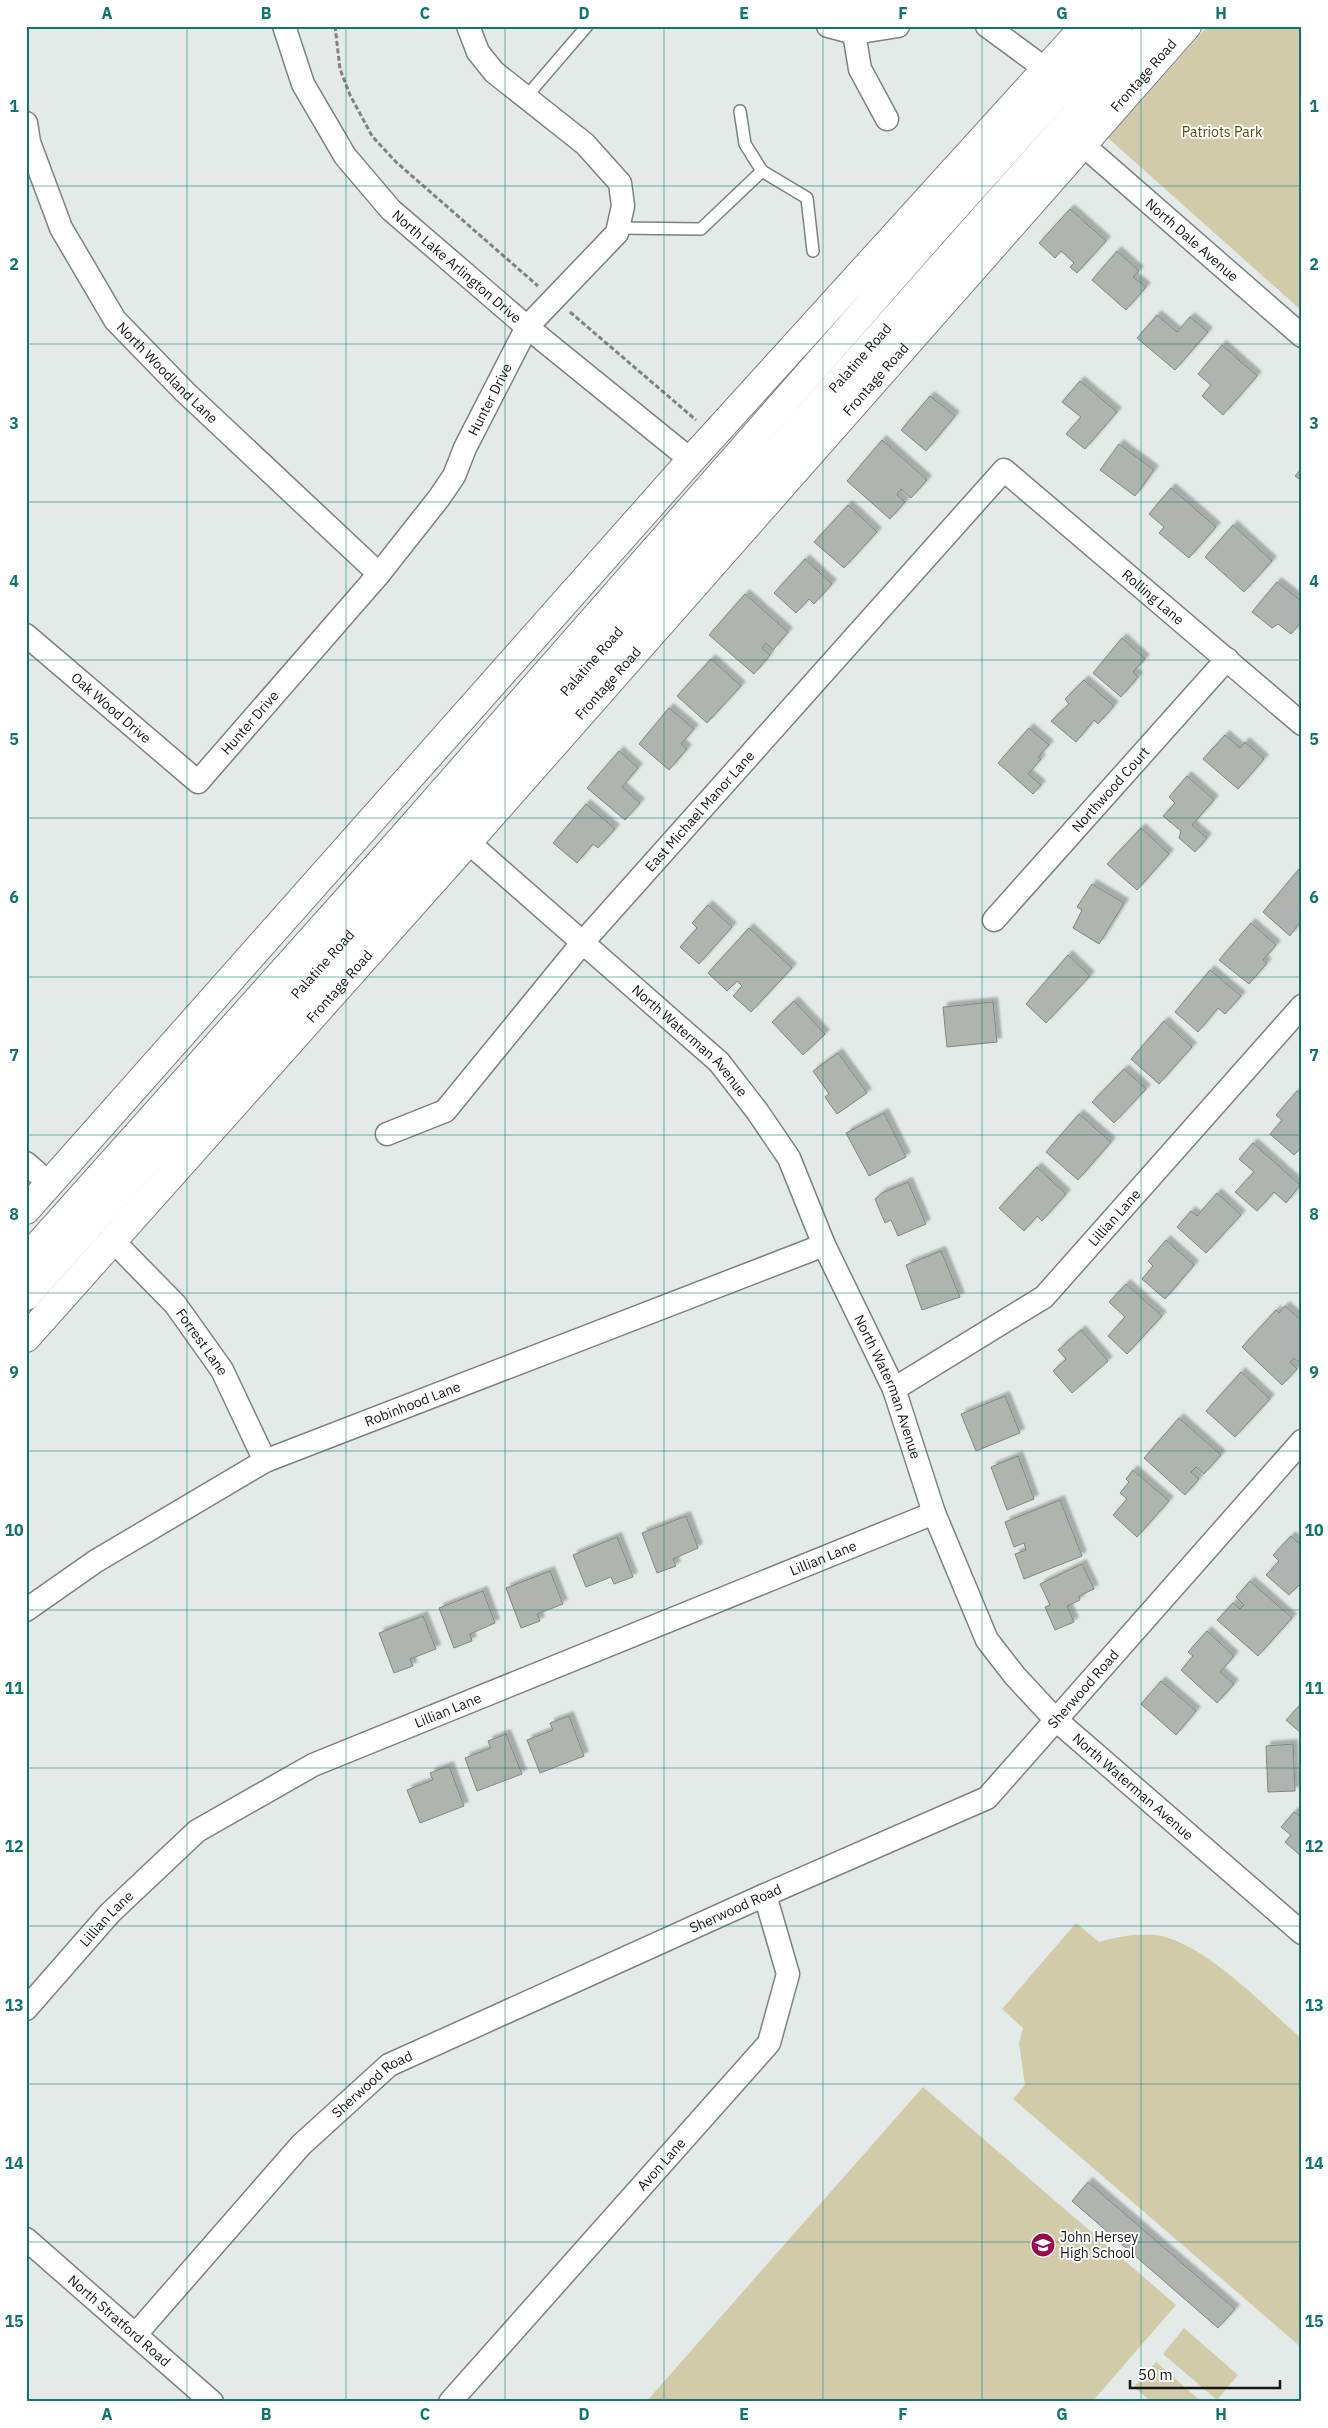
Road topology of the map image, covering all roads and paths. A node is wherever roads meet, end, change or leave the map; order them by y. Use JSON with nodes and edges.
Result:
{"nodes":[{"id":1,"x":284,"y":26,"type":"edge"},
{"id":2,"x":335,"y":26,"type":"edge"},
{"id":3,"x":468,"y":26,"type":"edge"},
{"id":4,"x":587,"y":26,"type":"edge"},
{"id":5,"x":828,"y":26,"type":"edge"},
{"id":6,"x":898,"y":26,"type":"edge"},
{"id":7,"x":986,"y":26,"type":"edge"},
{"id":8,"x":1085,"y":26,"type":"edge"},
{"id":9,"x":1118,"y":26,"type":"edge"},
{"id":10,"x":1154,"y":26,"type":"edge"},
{"id":11,"x":1176,"y":26,"type":"edge"},
{"id":12,"x":1187,"y":26,"type":"edge"},
{"id":13,"x":854,"y":34,"type":"junction"},
{"id":14,"x":1047,"y":70,"type":"junction"},
{"id":15,"x":526,"y":97,"type":"junction"},
{"id":16,"x":740,"y":111,"type":"dead end"},
{"id":17,"x":887,"y":119,"type":"dead end"},
{"id":18,"x":27,"y":136,"type":"edge"},
{"id":19,"x":1082,"y":144,"type":"junction"},
{"id":20,"x":762,"y":171,"type":"junction"},
{"id":21,"x":618,"y":228,"type":"junction"},
{"id":22,"x":963,"y":243,"type":"junction"},
{"id":23,"x":813,"y":251,"type":"dead end"},
{"id":24,"x":553,"y":298,"type":"junction"},
{"id":25,"x":527,"y":327,"type":"junction"},
{"id":26,"x":1302,"y":336,"type":"edge"},
{"id":27,"x":684,"y":454,"type":"junction"},
{"id":28,"x":1004,"y":470,"type":"joint"},
{"id":29,"x":379,"y":574,"type":"junction"},
{"id":30,"x":26,"y":635,"type":"edge"},
{"id":31,"x":1227,"y":659,"type":"junction"},
{"id":32,"x":1302,"y":724,"type":"edge"},
{"id":33,"x":198,"y":782,"type":"joint"},
{"id":34,"x":468,"y":842,"type":"junction"},
{"id":35,"x":994,"y":920,"type":"dead end"},
{"id":36,"x":583,"y":942,"type":"junction"},
{"id":37,"x":1302,"y":1006,"type":"edge"},
{"id":38,"x":387,"y":1134,"type":"dead end"},
{"id":39,"x":26,"y":1163,"type":"edge"},
{"id":40,"x":50,"y":1184,"type":"junction"},
{"id":41,"x":26,"y":1210,"type":"edge"},
{"id":42,"x":113,"y":1241,"type":"junction"},
{"id":43,"x":824,"y":1245,"type":"junction"},
{"id":44,"x":26,"y":1259,"type":"edge"},
{"id":45,"x":26,"y":1296,"type":"edge"},
{"id":46,"x":26,"y":1338,"type":"edge"},
{"id":47,"x":894,"y":1388,"type":"junction"},
{"id":48,"x":1302,"y":1441,"type":"edge"},
{"id":49,"x":265,"y":1461,"type":"junction"},
{"id":50,"x":934,"y":1513,"type":"junction"},
{"id":51,"x":26,"y":1610,"type":"edge"},
{"id":52,"x":1055,"y":1719,"type":"junction"},
{"id":53,"x":765,"y":1895,"type":"junction"},
{"id":54,"x":1302,"y":1933,"type":"edge"},
{"id":55,"x":26,"y":2008,"type":"edge"},
{"id":56,"x":26,"y":2239,"type":"edge"},
{"id":57,"x":136,"y":2334,"type":"junction"},
{"id":58,"x":212,"y":2402,"type":"edge"},
{"id":59,"x":450,"y":2402,"type":"edge"}],
"edges":[{"from":1,"to":25,"type":"street","name":"North Lake Arlington Drive"},
{"from":2,"to":24,"type":"path"},
{"from":3,"to":15,"type":"street"},
{"from":4,"to":15,"type":"lane"},
{"from":5,"to":13,"type":"street"},
{"from":6,"to":13,"type":"street"},
{"from":7,"to":14,"type":"street"},
{"from":8,"to":14,"type":"main road"},
{"from":9,"to":44,"type":"main road","name":"Palatine Road"},
{"from":10,"to":22,"type":"main road","name":"Palatine Road"},
{"from":11,"to":22,"type":"main road"},
{"from":12,"to":19,"type":"main road","name":"Frontage Road"},
{"from":13,"to":17,"type":"street"},
{"from":14,"to":27,"type":"main road"},
{"from":15,"to":21,"type":"street"},
{"from":16,"to":20,"type":"lane"},
{"from":18,"to":29,"type":"street","name":"North Woodland Lane"},
{"from":19,"to":26,"type":"street","name":"North Dale Avenue"},
{"from":19,"to":34,"type":"main road","name":"Frontage Road"},
{"from":20,"to":21,"type":"lane"},
{"from":20,"to":23,"type":"lane"},
{"from":21,"to":24,"type":"street","name":"Hunter Drive"},
{"from":22,"to":45,"type":"main road","name":"Palatine Road"},
{"from":24,"to":25,"type":"street","name":"Hunter Drive"},
{"from":24,"to":27,"type":"path"},
{"from":25,"to":27,"type":"street","name":"North Lake Arlington Drive"},
{"from":25,"to":29,"type":"street","name":"Hunter Drive"},
{"from":27,"to":40,"type":"main road"},
{"from":28,"to":31,"type":"street","name":"Rolling Lane"},
{"from":28,"to":36,"type":"street","name":"East Michael Manor Lane"},
{"from":29,"to":33,"type":"street","name":"Hunter Drive"},
{"from":30,"to":33,"type":"street","name":"Oak Wood Drive"},
{"from":31,"to":32,"type":"street","name":"Rolling Lane"},
{"from":31,"to":35,"type":"street","name":"Northwood Court"},
{"from":34,"to":36,"type":"street","name":"North Waterman Avenue"},
{"from":34,"to":42,"type":"main road","name":"Frontage Road"},
{"from":36,"to":38,"type":"street","name":"East Michael Manor Lane"},
{"from":36,"to":43,"type":"street","name":"North Waterman Avenue"},
{"from":37,"to":47,"type":"street","name":"Lillian Lane"},
{"from":39,"to":40,"type":"street"},
{"from":40,"to":41,"type":"main road"},
{"from":42,"to":46,"type":"main road","name":"Frontage Road"},
{"from":42,"to":49,"type":"street","name":"Forrest Lane"},
{"from":43,"to":47,"type":"street","name":"North Waterman Avenue"},
{"from":43,"to":49,"type":"street","name":"Robinhood Lane"},
{"from":47,"to":50,"type":"street","name":"North Waterman Avenue"},
{"from":48,"to":52,"type":"street","name":"Sherwood Road"},
{"from":49,"to":51,"type":"street","name":"Robinhood Lane"},
{"from":50,"to":52,"type":"street","name":"North Waterman Avenue"},
{"from":50,"to":55,"type":"street","name":"Lillian Lane"},
{"from":52,"to":53,"type":"street","name":"Sherwood Road"},
{"from":52,"to":54,"type":"street","name":"North Waterman Avenue"},
{"from":53,"to":57,"type":"street","name":"Sherwood Road"},
{"from":53,"to":59,"type":"street","name":"Avon Lane"},
{"from":56,"to":57,"type":"street","name":"North Stratford Road"},
{"from":57,"to":58,"type":"street","name":"North Stratford Road"}]}
